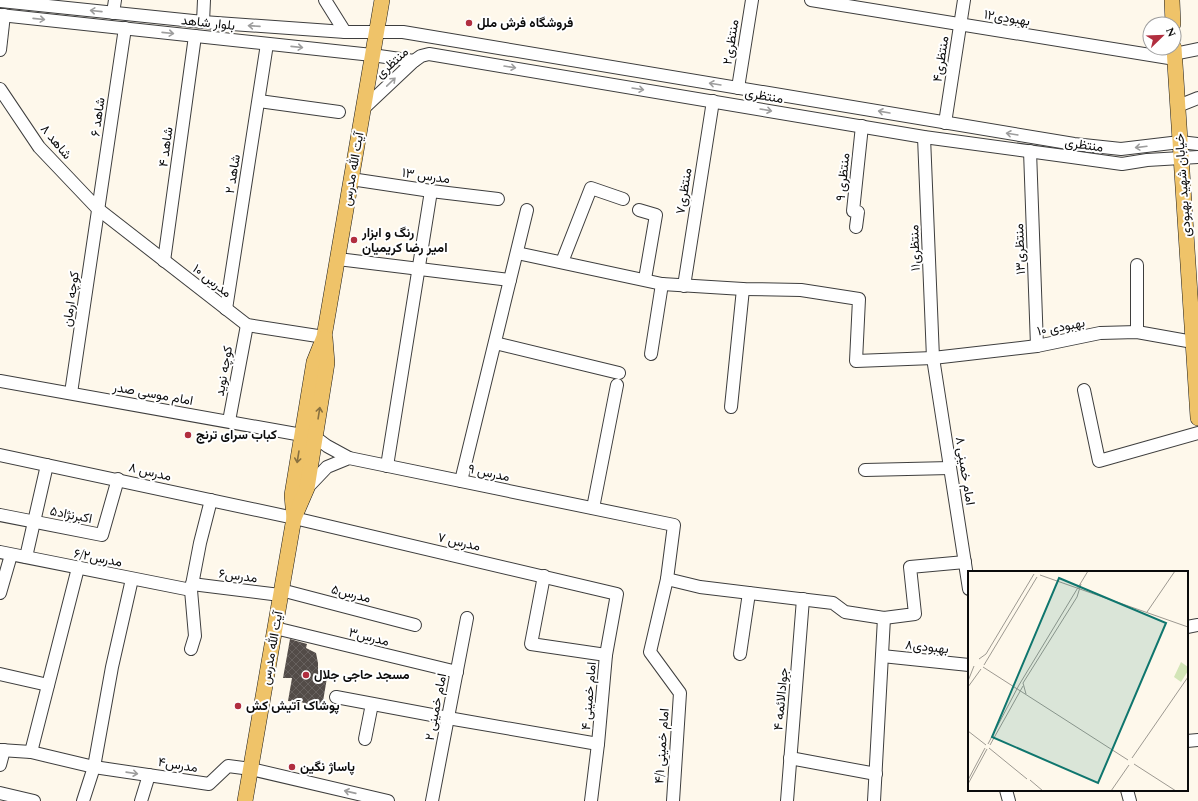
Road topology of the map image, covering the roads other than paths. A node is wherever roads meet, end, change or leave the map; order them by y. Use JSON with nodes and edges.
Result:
{"nodes":[{"id":1,"x":115,"y":0,"type":"edge"},
{"id":2,"x":204,"y":0,"type":"edge"},
{"id":3,"x":325,"y":0,"type":"edge"},
{"id":4,"x":382,"y":0,"type":"edge"},
{"id":5,"x":752,"y":0,"type":"edge"},
{"id":6,"x":811,"y":0,"type":"edge"},
{"id":7,"x":964,"y":0,"type":"edge"},
{"id":8,"x":1172,"y":0,"type":"edge"},
{"id":9,"x":0,"y":1,"type":"edge"},
{"id":10,"x":17,"y":2,"type":"edge"},
{"id":11,"x":113,"y":13,"type":"junction"},
{"id":12,"x":2,"y":15,"type":"edge"},
{"id":13,"x":1173,"y":16,"type":"edge"},
{"id":14,"x":203,"y":22,"type":"junction"},
{"id":15,"x":960,"y":24,"type":"junction"},
{"id":16,"x":125,"y":28,"type":"junction"},
{"id":17,"x":346,"y":32,"type":"junction"},
{"id":18,"x":376,"y":32,"type":"junction"},
{"id":19,"x":195,"y":36,"type":"junction"},
{"id":20,"x":267,"y":44,"type":"junction"},
{"id":21,"x":486,"y":46,"type":"junction"},
{"id":22,"x":1198,"y":49,"type":"edge"},
{"id":23,"x":0,"y":50,"type":"edge"},
{"id":24,"x":1142,"y":50,"type":"edge"},
{"id":25,"x":1182,"y":52,"type":"edge"},
{"id":26,"x":372,"y":56,"type":"junction"},
{"id":27,"x":1174,"y":56,"type":"edge"},
{"id":28,"x":414,"y":61,"type":"junction"},
{"id":29,"x":483,"y":63,"type":"junction"},
{"id":30,"x":738,"y":88,"type":"junction"},
{"id":31,"x":0,"y":89,"type":"edge"},
{"id":32,"x":1198,"y":98,"type":"edge"},
{"id":33,"x":258,"y":101,"type":"junction"},
{"id":34,"x":712,"y":101,"type":"junction"},
{"id":35,"x":1178,"y":106,"type":"junction"},
{"id":36,"x":363,"y":109,"type":"junction"},
{"id":37,"x":339,"y":112,"type":"dead end"},
{"id":38,"x":945,"y":122,"type":"junction"},
{"id":39,"x":862,"y":126,"type":"junction"},
{"id":40,"x":924,"y":137,"type":"junction"},
{"id":41,"x":1180,"y":142,"type":"junction"},
{"id":42,"x":1074,"y":144,"type":"junction"},
{"id":43,"x":1198,"y":144,"type":"edge"},
{"id":44,"x":1030,"y":151,"type":"junction"},
{"id":45,"x":1072,"y":157,"type":"junction"},
{"id":46,"x":1181,"y":158,"type":"junction"},
{"id":47,"x":1198,"y":158,"type":"edge"},
{"id":48,"x":351,"y":179,"type":"junction"},
{"id":49,"x":431,"y":191,"type":"junction"},
{"id":50,"x":498,"y":198,"type":"dead end"},
{"id":51,"x":623,"y":199,"type":"dead end"},
{"id":52,"x":98,"y":209,"type":"junction"},
{"id":53,"x":527,"y":210,"type":"dead end"},
{"id":54,"x":639,"y":210,"type":"dead end"},
{"id":55,"x":856,"y":227,"type":"dead end"},
{"id":56,"x":1192,"y":248,"type":"edge"},
{"id":57,"x":517,"y":253,"type":"junction"},
{"id":58,"x":338,"y":259,"type":"junction"},
{"id":59,"x":164,"y":261,"type":"junction"},
{"id":60,"x":562,"y":262,"type":"junction"},
{"id":61,"x":1136,"y":265,"type":"dead end"},
{"id":62,"x":419,"y":269,"type":"junction"},
{"id":63,"x":645,"y":279,"type":"junction"},
{"id":64,"x":510,"y":280,"type":"junction"},
{"id":65,"x":662,"y":284,"type":"junction"},
{"id":66,"x":684,"y":286,"type":"junction"},
{"id":67,"x":743,"y":289,"type":"junction"},
{"id":68,"x":226,"y":309,"type":"junction"},
{"id":69,"x":247,"y":326,"type":"junction"},
{"id":70,"x":1137,"y":332,"type":"junction"},
{"id":71,"x":324,"y":337,"type":"junction"},
{"id":72,"x":495,"y":343,"type":"junction"},
{"id":73,"x":1037,"y":346,"type":"junction"},
{"id":74,"x":1195,"y":352,"type":"edge"},
{"id":75,"x":652,"y":354,"type":"dead end"},
{"id":76,"x":933,"y":358,"type":"junction"},
{"id":77,"x":0,"y":380,"type":"edge"},
{"id":78,"x":1084,"y":390,"type":"dead end"},
{"id":79,"x":71,"y":393,"type":"junction"},
{"id":80,"x":731,"y":407,"type":"dead end"},
{"id":81,"x":1198,"y":418,"type":"edge"},
{"id":82,"x":229,"y":421,"type":"junction"},
{"id":83,"x":1198,"y":433,"type":"edge"},
{"id":84,"x":309,"y":436,"type":"junction"},
{"id":85,"x":0,"y":455,"type":"edge"},
{"id":86,"x":349,"y":458,"type":"junction"},
{"id":87,"x":47,"y":464,"type":"junction"},
{"id":88,"x":387,"y":466,"type":"junction"},
{"id":89,"x":950,"y":468,"type":"junction"},
{"id":90,"x":865,"y":470,"type":"dead end"},
{"id":91,"x":118,"y":479,"type":"junction"},
{"id":92,"x":461,"y":481,"type":"junction"},
{"id":93,"x":307,"y":488,"type":"junction"},
{"id":94,"x":211,"y":500,"type":"junction"},
{"id":95,"x":593,"y":508,"type":"junction"},
{"id":96,"x":0,"y":515,"type":"edge"},
{"id":97,"x":294,"y":518,"type":"junction"},
{"id":98,"x":34,"y":522,"type":"junction"},
{"id":99,"x":6,"y":554,"type":"edge"},
{"id":100,"x":26,"y":557,"type":"junction"},
{"id":101,"x":965,"y":562,"type":"junction"},
{"id":102,"x":78,"y":568,"type":"junction"},
{"id":103,"x":544,"y":576,"type":"junction"},
{"id":104,"x":132,"y":579,"type":"junction"},
{"id":105,"x":667,"y":579,"type":"junction"},
{"id":106,"x":968,"y":582,"type":"edge"},
{"id":107,"x":192,"y":587,"type":"junction"},
{"id":108,"x":0,"y":593,"type":"edge"},
{"id":109,"x":281,"y":593,"type":"junction"},
{"id":110,"x":749,"y":593,"type":"junction"},
{"id":111,"x":618,"y":594,"type":"joint"},
{"id":112,"x":803,"y":599,"type":"junction"},
{"id":113,"x":467,"y":618,"type":"dead end"},
{"id":114,"x":884,"y":618,"type":"junction"},
{"id":115,"x":415,"y":625,"type":"dead end"},
{"id":116,"x":1198,"y":625,"type":"edge"},
{"id":117,"x":1188,"y":627,"type":"edge"},
{"id":118,"x":275,"y":628,"type":"junction"},
{"id":119,"x":191,"y":649,"type":"dead end"},
{"id":120,"x":740,"y":654,"type":"dead end"},
{"id":121,"x":606,"y":655,"type":"junction"},
{"id":122,"x":882,"y":656,"type":"junction"},
{"id":123,"x":968,"y":665,"type":"edge"},
{"id":124,"x":457,"y":672,"type":"junction"},
{"id":125,"x":0,"y":674,"type":"edge"},
{"id":126,"x":48,"y":685,"type":"junction"},
{"id":127,"x":336,"y":697,"type":"dead end"},
{"id":128,"x":372,"y":704,"type":"junction"},
{"id":129,"x":448,"y":718,"type":"junction"},
{"id":130,"x":366,"y":739,"type":"dead end"},
{"id":131,"x":1198,"y":740,"type":"edge"},
{"id":132,"x":1188,"y":741,"type":"edge"},
{"id":133,"x":598,"y":744,"type":"junction"},
{"id":134,"x":2,"y":750,"type":"edge"},
{"id":135,"x":31,"y":752,"type":"junction"},
{"id":136,"x":790,"y":758,"type":"junction"},
{"id":137,"x":0,"y":765,"type":"edge"},
{"id":138,"x":94,"y":767,"type":"junction"},
{"id":139,"x":251,"y":769,"type":"junction"},
{"id":140,"x":876,"y":774,"type":"junction"},
{"id":141,"x":148,"y":775,"type":"junction"},
{"id":142,"x":1006,"y":791,"type":"edge"},
{"id":143,"x":1127,"y":791,"type":"edge"},
{"id":144,"x":0,"y":793,"type":"edge"},
{"id":145,"x":34,"y":801,"type":"edge"},
{"id":146,"x":83,"y":801,"type":"edge"},
{"id":147,"x":142,"y":801,"type":"edge"},
{"id":148,"x":245,"y":801,"type":"edge"},
{"id":149,"x":388,"y":801,"type":"edge"},
{"id":150,"x":432,"y":801,"type":"edge"},
{"id":151,"x":591,"y":801,"type":"edge"},
{"id":152,"x":673,"y":801,"type":"edge"},
{"id":153,"x":786,"y":801,"type":"edge"},
{"id":154,"x":874,"y":801,"type":"edge"},
{"id":155,"x":1009,"y":801,"type":"edge"},
{"id":156,"x":1130,"y":801,"type":"edge"}],
"edges":[{"from":1,"to":11,"type":"street"},
{"from":2,"to":14,"type":"street"},
{"from":3,"to":17,"type":"street"},
{"from":4,"to":18,"type":"main road","name":"آیت الله مدرس"},
{"from":5,"to":30,"type":"street","name":"منتظری۲"},
{"from":6,"to":15,"type":"street","name":"بهبودی۱۲"},
{"from":7,"to":15,"type":"street","name":"منتظری۴"},
{"from":8,"to":13,"type":"main road"},
{"from":9,"to":10,"type":"street","name":"بلوار شاهد"},
{"from":11,"to":10,"type":"street","name":"بلوار شاهد","one_way":true},
{"from":11,"to":14,"type":"street","name":"بلوار شاهد"},
{"from":12,"to":16,"type":"street","name":"بلوار شاهد","one_way":true},
{"from":12,"to":23,"type":"street"},
{"from":17,"to":14,"type":"street","name":"بلوار شاهد","one_way":true},
{"from":15,"to":24,"type":"street","name":"بهبودی۱۲"},
{"from":15,"to":38,"type":"street","name":"منتظری۴"},
{"from":16,"to":19,"type":"street","name":"بلوار شاهد","one_way":true},
{"from":16,"to":52,"type":"street","name":"شاهد ۶"},
{"from":17,"to":18,"type":"street","name":"بلوار شاهد"},
{"from":18,"to":21,"type":"street","name":"منتظری"},
{"from":18,"to":26,"type":"main road","name":"آیت الله مدرس"},
{"from":19,"to":20,"type":"street","name":"بلوار شاهد"},
{"from":19,"to":59,"type":"street","name":"شاهد ۴"},
{"from":20,"to":26,"type":"street","name":"بلوار شاهد","one_way":true},
{"from":20,"to":33,"type":"street","name":"شاهد ۲"},
{"from":21,"to":29,"type":"street"},
{"from":30,"to":21,"type":"street","name":"منتظری","one_way":true},
{"from":22,"to":25,"type":"street"},
{"from":26,"to":28,"type":"street","name":"بلوار شاهد"},
{"from":26,"to":36,"type":"main road","name":"آیت الله مدرس"},
{"from":27,"to":35,"type":"main road","name":"خیابان شهید بهبودی"},
{"from":28,"to":29,"type":"street","name":"منتظری"},
{"from":36,"to":28,"type":"street","name":"منتظری","one_way":true},
{"from":29,"to":34,"type":"street","name":"منتظری","one_way":true},
{"from":38,"to":30,"type":"street","name":"منتظری","one_way":true},
{"from":31,"to":52,"type":"street","name":"شاهد ۸"},
{"from":32,"to":35,"type":"street"},
{"from":33,"to":37,"type":"street"},
{"from":33,"to":68,"type":"street","name":"شاهد ۲"},
{"from":34,"to":39,"type":"street","name":"منتظری","one_way":true},
{"from":34,"to":66,"type":"street","name":"منتظری۷"},
{"from":35,"to":41,"type":"main road","name":"خیابان شهید بهبودی"},
{"from":36,"to":48,"type":"main road","name":"آیت الله مدرس"},
{"from":42,"to":38,"type":"street","name":"منتظری","one_way":true},
{"from":39,"to":40,"type":"street","name":"منتظری"},
{"from":39,"to":55,"type":"street","name":"منتظری ۹"},
{"from":40,"to":44,"type":"street","name":"منتظری"},
{"from":40,"to":76,"type":"street","name":"منتظری۱۱"},
{"from":41,"to":42,"type":"street","name":"منتظری","one_way":true},
{"from":41,"to":43,"type":"street","name":"منتظری"},
{"from":41,"to":46,"type":"main road","name":"خیابان شهید بهبودی"},
{"from":42,"to":45,"type":"street"},
{"from":44,"to":45,"type":"street","name":"منتظری"},
{"from":44,"to":73,"type":"street","name":"منتظری۱۳"},
{"from":45,"to":46,"type":"street","name":"منتظری"},
{"from":46,"to":47,"type":"street","name":"منتظری"},
{"from":46,"to":56,"type":"main road","name":"خیابان شهید بهبودی"},
{"from":48,"to":49,"type":"street","name":"مدرس ۱۳"},
{"from":48,"to":58,"type":"main road","name":"آیت الله مدرس"},
{"from":49,"to":50,"type":"street","name":"مدرس ۱۳"},
{"from":49,"to":62,"type":"street"},
{"from":51,"to":60,"type":"street"},
{"from":52,"to":59,"type":"street","name":"مدرس ۱۰"},
{"from":52,"to":79,"type":"street","name":"کوچه ارمان"},
{"from":53,"to":57,"type":"street"},
{"from":54,"to":63,"type":"street"},
{"from":56,"to":74,"type":"main road","name":"خیابان شهید بهبودی"},
{"from":57,"to":60,"type":"street"},
{"from":57,"to":64,"type":"street"},
{"from":58,"to":62,"type":"street"},
{"from":58,"to":71,"type":"main road","name":"آیت الله مدرس"},
{"from":59,"to":68,"type":"street","name":"مدرس ۱۰"},
{"from":60,"to":63,"type":"street"},
{"from":61,"to":70,"type":"street"},
{"from":62,"to":64,"type":"street"},
{"from":62,"to":88,"type":"street"},
{"from":63,"to":65,"type":"street"},
{"from":64,"to":72,"type":"street"},
{"from":65,"to":66,"type":"street"},
{"from":65,"to":75,"type":"street"},
{"from":66,"to":67,"type":"street"},
{"from":67,"to":76,"type":"street","name":"بهبودی ۱۰"},
{"from":67,"to":80,"type":"street"},
{"from":68,"to":69,"type":"street","name":"مدرس ۱۰"},
{"from":69,"to":71,"type":"street"},
{"from":69,"to":82,"type":"street","name":"کوچه نوید"},
{"from":70,"to":73,"type":"street","name":"بهبودی ۱۰"},
{"from":70,"to":74,"type":"street","name":"بهبودی ۱۰"},
{"from":71,"to":84,"type":"main road","name":"آیت الله مدرس"},
{"from":72,"to":92,"type":"street"},
{"from":72,"to":95,"type":"street"},
{"from":73,"to":76,"type":"street","name":"بهبودی ۱۰"},
{"from":74,"to":81,"type":"main road","name":"خیابان شهید بهبودی"},
{"from":76,"to":89,"type":"street","name":"امام خمینی ۸"},
{"from":77,"to":79,"type":"street","name":"امام موسی صدر"},
{"from":78,"to":83,"type":"street"},
{"from":79,"to":82,"type":"street","name":"امام موسی صدر"},
{"from":82,"to":84,"type":"street","name":"امام موسی صدر"},
{"from":84,"to":86,"type":"street","name":"مدرس ۹"},
{"from":84,"to":93,"type":"main road","name":"آیت الله مدرس"},
{"from":84,"to":97,"type":"main road","name":"آیت الله مدرس","one_way":true},
{"from":85,"to":87,"type":"street","name":"مدرس ۸"},
{"from":86,"to":88,"type":"street","name":"مدرس ۹"},
{"from":86,"to":93,"type":"street"},
{"from":87,"to":91,"type":"street","name":"مدرس ۸"},
{"from":87,"to":98,"type":"street"},
{"from":88,"to":92,"type":"street","name":"مدرس ۹"},
{"from":89,"to":90,"type":"street"},
{"from":89,"to":101,"type":"street","name":"امام خمینی ۸"},
{"from":91,"to":94,"type":"street","name":"مدرس ۸"},
{"from":91,"to":98,"type":"street","name":"اکبرنژاد۵"},
{"from":92,"to":95,"type":"street","name":"مدرس ۹"},
{"from":93,"to":97,"type":"main road","name":"آیت الله مدرس"},
{"from":94,"to":97,"type":"street","name":"مدرس ۸"},
{"from":94,"to":107,"type":"street"},
{"from":95,"to":105,"type":"street","name":"مدرس ۹"},
{"from":96,"to":98,"type":"street","name":"اکبرنژاد۵"},
{"from":97,"to":103,"type":"street","name":"مدرس ۷"},
{"from":97,"to":109,"type":"main road","name":"آیت الله مدرس"},
{"from":98,"to":100,"type":"street"},
{"from":99,"to":100,"type":"street","name":"مدرس۶/۲"},
{"from":99,"to":108,"type":"street"},
{"from":100,"to":102,"type":"street","name":"مدرس۶/۲"},
{"from":101,"to":106,"type":"street","name":"امام خمینی ۸"},
{"from":101,"to":114,"type":"street"},
{"from":102,"to":104,"type":"street","name":"مدرس۶/۲"},
{"from":102,"to":126,"type":"street"},
{"from":103,"to":111,"type":"street","name":"مدرس ۷"},
{"from":103,"to":121,"type":"street"},
{"from":104,"to":107,"type":"street","name":"مدرس۶/۲"},
{"from":104,"to":138,"type":"street"},
{"from":105,"to":110,"type":"street"},
{"from":105,"to":152,"type":"street","name":"امام خمینی ۴/۱"},
{"from":107,"to":109,"type":"street","name":"مدرس۶"},
{"from":107,"to":119,"type":"street"},
{"from":109,"to":115,"type":"street","name":"مدرس۵"},
{"from":109,"to":118,"type":"main road","name":"آیت الله مدرس"},
{"from":110,"to":112,"type":"street"},
{"from":110,"to":120,"type":"street"},
{"from":111,"to":121,"type":"street","name":"امام خمینی ۴"},
{"from":112,"to":114,"type":"street"},
{"from":112,"to":136,"type":"street","name":"جوادالائمه ۴"},
{"from":113,"to":124,"type":"street","name":"امام خمینی ۲"},
{"from":114,"to":122,"type":"street"},
{"from":116,"to":117,"type":"street"},
{"from":118,"to":124,"type":"street","name":"مدرس۳"},
{"from":118,"to":139,"type":"main road","name":"آیت الله مدرس"},
{"from":121,"to":133,"type":"street","name":"امام خمینی ۴"},
{"from":122,"to":123,"type":"street","name":"بهبودی۸"},
{"from":122,"to":140,"type":"street"},
{"from":124,"to":129,"type":"street","name":"امام خمینی ۲"},
{"from":125,"to":126,"type":"street"},
{"from":126,"to":135,"type":"street"},
{"from":127,"to":128,"type":"street"},
{"from":128,"to":129,"type":"street"},
{"from":128,"to":130,"type":"street"},
{"from":129,"to":133,"type":"street"},
{"from":129,"to":150,"type":"street","name":"امام خمینی ۲"},
{"from":131,"to":132,"type":"street"},
{"from":133,"to":151,"type":"street","name":"امام خمینی ۴"},
{"from":134,"to":135,"type":"street","name":"مدرس۴"},
{"from":134,"to":137,"type":"street"},
{"from":135,"to":138,"type":"street","name":"مدرس۴"},
{"from":136,"to":140,"type":"street"},
{"from":136,"to":153,"type":"street","name":"جوادالائمه ۴"},
{"from":138,"to":141,"type":"street","name":"مدرس۴","one_way":true},
{"from":138,"to":146,"type":"street"},
{"from":139,"to":141,"type":"street","name":"مدرس۴"},
{"from":139,"to":148,"type":"main road","name":"آیت الله مدرس"},
{"from":149,"to":139,"type":"street","one_way":true},
{"from":140,"to":154,"type":"street"},
{"from":141,"to":147,"type":"street"},
{"from":142,"to":155,"type":"street"},
{"from":143,"to":156,"type":"street"},
{"from":144,"to":145,"type":"street"}]}
